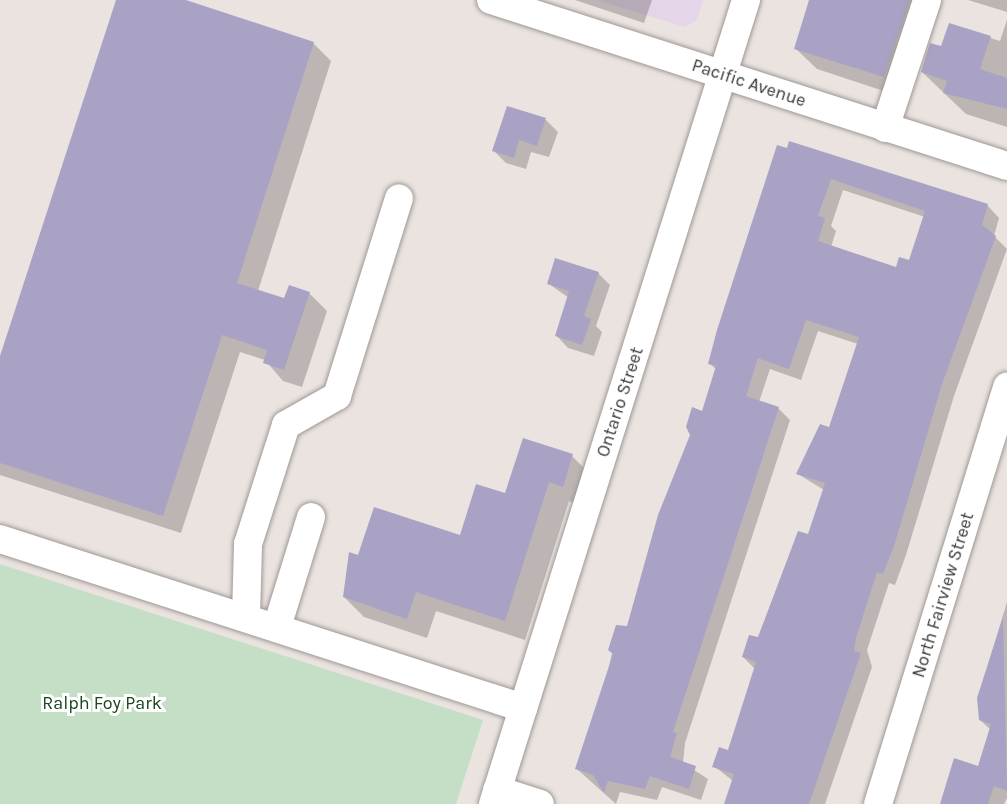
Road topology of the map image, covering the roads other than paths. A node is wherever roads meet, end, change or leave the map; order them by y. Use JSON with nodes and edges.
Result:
{"nodes":[{"id":1,"x":491,"y":0,"type":"edge"},
{"id":2,"x":746,"y":0,"type":"edge"},
{"id":3,"x":927,"y":0,"type":"edge"},
{"id":4,"x":723,"y":73,"type":"junction"},
{"id":5,"x":885,"y":128,"type":"junction"},
{"id":6,"x":1007,"y":166,"type":"edge"},
{"id":7,"x":399,"y":198,"type":"dead end"},
{"id":8,"x":1007,"y":386,"type":"edge"},
{"id":9,"x":311,"y":517,"type":"dead end"},
{"id":10,"x":0,"y":538,"type":"edge"},
{"id":11,"x":246,"y":616,"type":"junction"},
{"id":12,"x":277,"y":627,"type":"junction"},
{"id":13,"x":523,"y":708,"type":"junction"},
{"id":14,"x":495,"y":797,"type":"edge"},
{"id":15,"x":540,"y":804,"type":"edge"},
{"id":16,"x":879,"y":804,"type":"edge"}],
"edges":[{"from":1,"to":4,"type":"street","name":"Pacific Avenue"},
{"from":2,"to":4,"type":"street","name":"Ontario Street"},
{"from":3,"to":5,"type":"street"},
{"from":4,"to":5,"type":"street","name":"Pacific Avenue"},
{"from":4,"to":13,"type":"street","name":"Ontario Street"},
{"from":5,"to":6,"type":"street","name":"Pacific Avenue"},
{"from":7,"to":11,"type":"street"},
{"from":8,"to":16,"type":"street","name":"North Fairview Street"},
{"from":9,"to":12,"type":"street"},
{"from":10,"to":11,"type":"street"},
{"from":11,"to":12,"type":"street"},
{"from":12,"to":13,"type":"street"},
{"from":13,"to":14,"type":"street","name":"Ontario Street"},
{"from":14,"to":15,"type":"street"}]}
